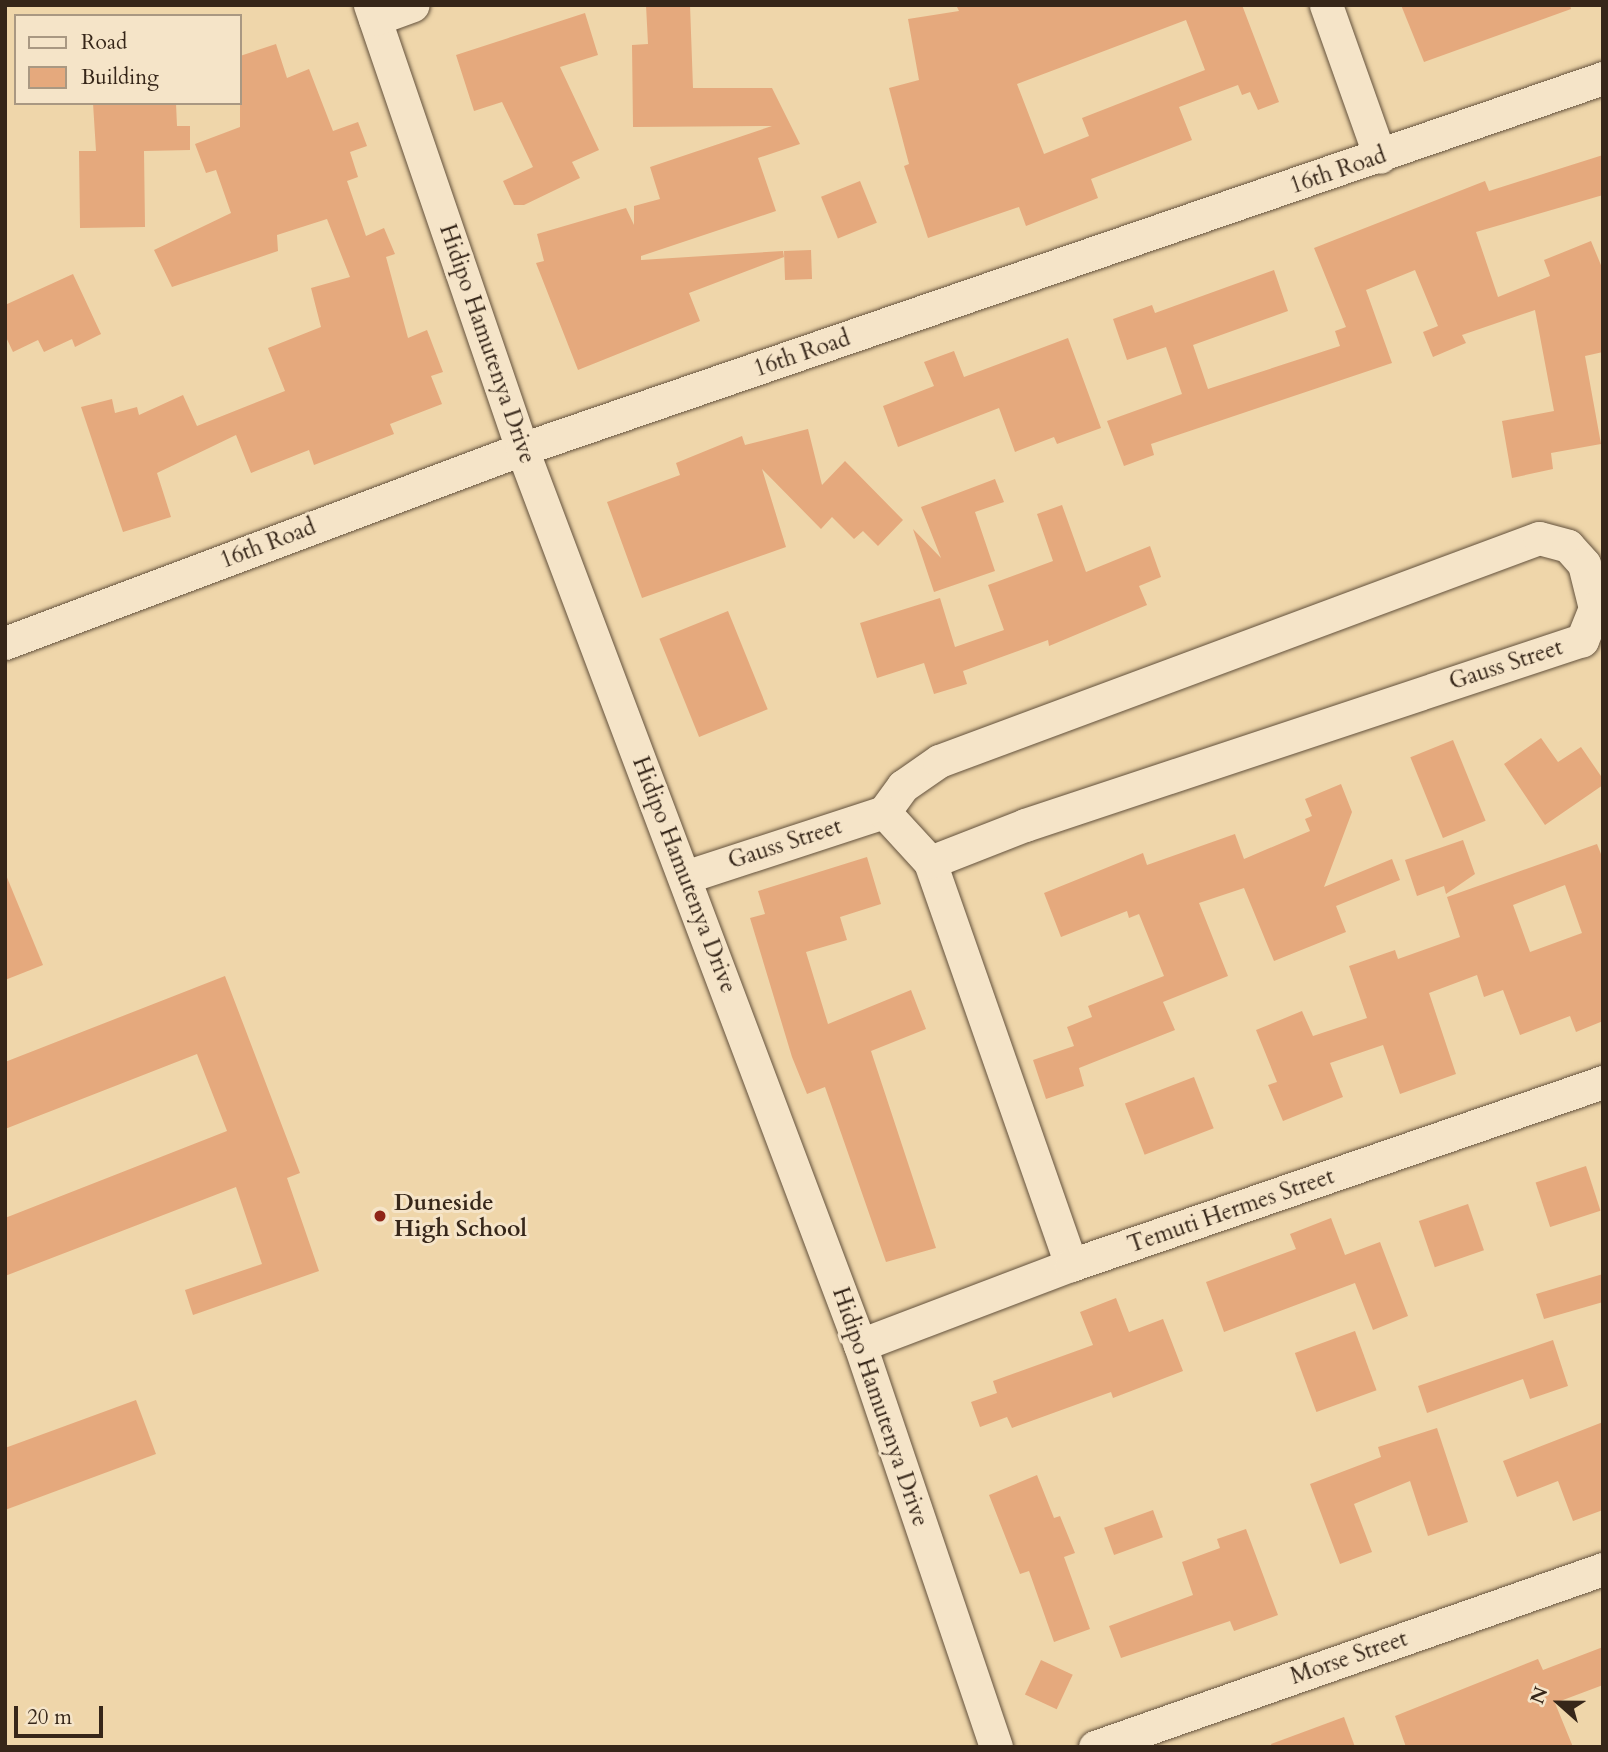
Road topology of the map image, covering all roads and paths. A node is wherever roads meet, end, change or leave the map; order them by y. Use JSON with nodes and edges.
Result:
{"nodes":[{"id":1,"x":413,"y":5,"type":"edge"},
{"id":2,"x":1326,"y":5,"type":"edge"},
{"id":3,"x":373,"y":12,"type":"edge"},
{"id":4,"x":1603,"y":78,"type":"edge"},
{"id":5,"x":1380,"y":157,"type":"junction"},
{"id":6,"x":522,"y":449,"type":"junction"},
{"id":7,"x":5,"y":643,"type":"edge"},
{"id":8,"x":884,"y":812,"type":"junction"},
{"id":9,"x":930,"y":862,"type":"junction"},
{"id":10,"x":685,"y":877,"type":"junction"},
{"id":11,"x":1603,"y":1082,"type":"edge"},
{"id":12,"x":1071,"y":1265,"type":"junction"},
{"id":13,"x":860,"y":1345,"type":"junction"},
{"id":14,"x":1603,"y":1569,"type":"edge"},
{"id":15,"x":996,"y":1747,"type":"edge"},
{"id":16,"x":1095,"y":1747,"type":"edge"}],
"edges":[{"from":1,"to":3,"type":"street"},
{"from":2,"to":5,"type":"street"},
{"from":3,"to":6,"type":"street","name":"Hidipo Hamutenya Drive"},
{"from":4,"to":5,"type":"street","name":"16th Road"},
{"from":5,"to":6,"type":"street","name":"16th Road"},
{"from":6,"to":7,"type":"street","name":"16th Road"},
{"from":6,"to":10,"type":"street","name":"Hidipo Hamutenya Drive"},
{"from":8,"to":9,"type":"street"},
{"from":8,"to":9,"type":"street","name":"Gauss Street"},
{"from":8,"to":10,"type":"street","name":"Gauss Street"},
{"from":9,"to":12,"type":"street"},
{"from":10,"to":13,"type":"street","name":"Hidipo Hamutenya Drive"},
{"from":11,"to":12,"type":"street","name":"Temuti Hermes Street"},
{"from":12,"to":13,"type":"street","name":"Temuti Hermes Street"},
{"from":13,"to":15,"type":"street","name":"Hidipo Hamutenya Drive"},
{"from":14,"to":16,"type":"street","name":"Morse Street"}]}
